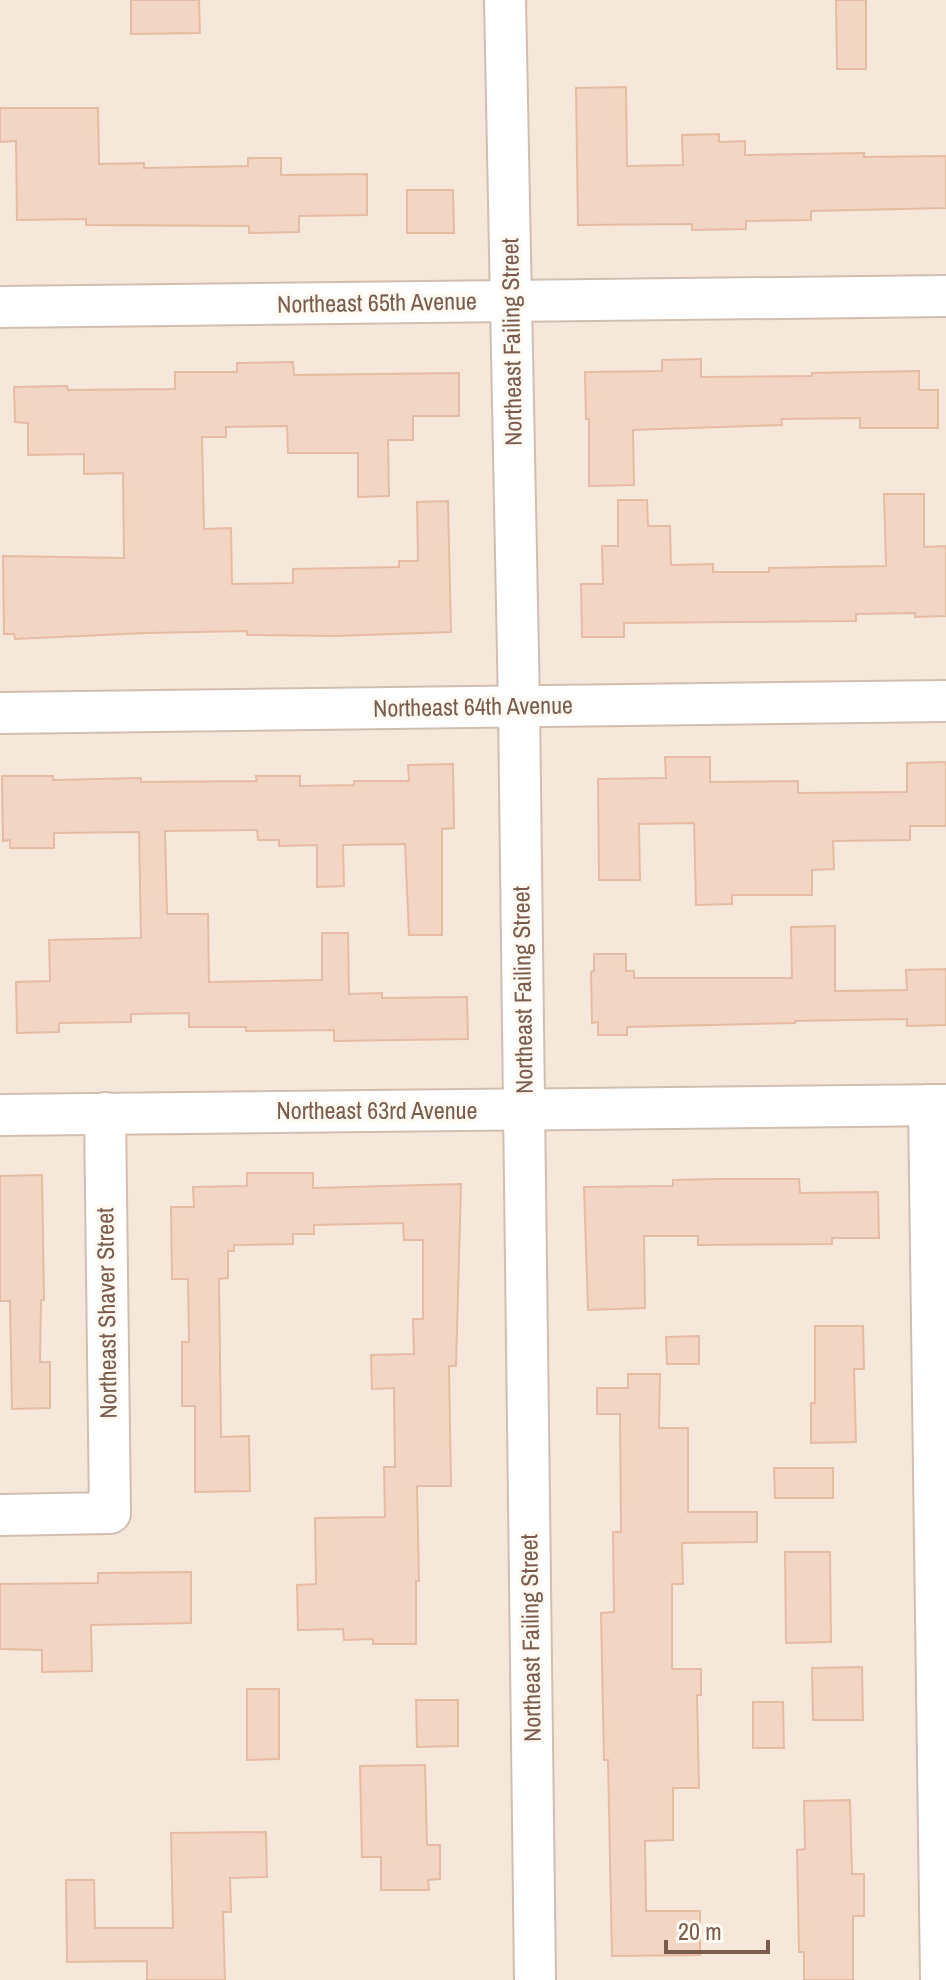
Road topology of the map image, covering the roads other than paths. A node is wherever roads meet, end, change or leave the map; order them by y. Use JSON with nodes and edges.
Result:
{"nodes":[{"id":1,"x":505,"y":0,"type":"edge"},
{"id":2,"x":946,"y":296,"type":"edge"},
{"id":3,"x":512,"y":301,"type":"junction"},
{"id":4,"x":0,"y":307,"type":"edge"},
{"id":5,"x":946,"y":701,"type":"edge"},
{"id":6,"x":519,"y":706,"type":"junction"},
{"id":7,"x":0,"y":713,"type":"edge"},
{"id":8,"x":938,"y":1105,"type":"edge"},
{"id":9,"x":524,"y":1110,"type":"junction"},
{"id":10,"x":105,"y":1113,"type":"junction"},
{"id":11,"x":0,"y":1115,"type":"edge"},
{"id":12,"x":0,"y":1515,"type":"edge"},
{"id":13,"x":535,"y":1980,"type":"edge"},
{"id":14,"x":941,"y":1980,"type":"edge"}],
"edges":[{"from":1,"to":3,"type":"street","name":"Northeast Failing Street"},
{"from":2,"to":3,"type":"street","name":"Northeast 65th Avenue"},
{"from":3,"to":4,"type":"street","name":"Northeast 65th Avenue"},
{"from":3,"to":6,"type":"street","name":"Northeast Failing Street"},
{"from":5,"to":6,"type":"street","name":"Northeast 64th Avenue"},
{"from":6,"to":7,"type":"street","name":"Northeast 64th Avenue"},
{"from":6,"to":9,"type":"street","name":"Northeast Failing Street"},
{"from":8,"to":9,"type":"street","name":"Northeast 63rd Avenue"},
{"from":8,"to":14,"type":"street"},
{"from":9,"to":10,"type":"street","name":"Northeast 63rd Avenue"},
{"from":9,"to":13,"type":"street","name":"Northeast Failing Street"},
{"from":10,"to":11,"type":"street","name":"Northeast 63rd Avenue"},
{"from":10,"to":12,"type":"street","name":"Northeast Shaver Street"}]}
